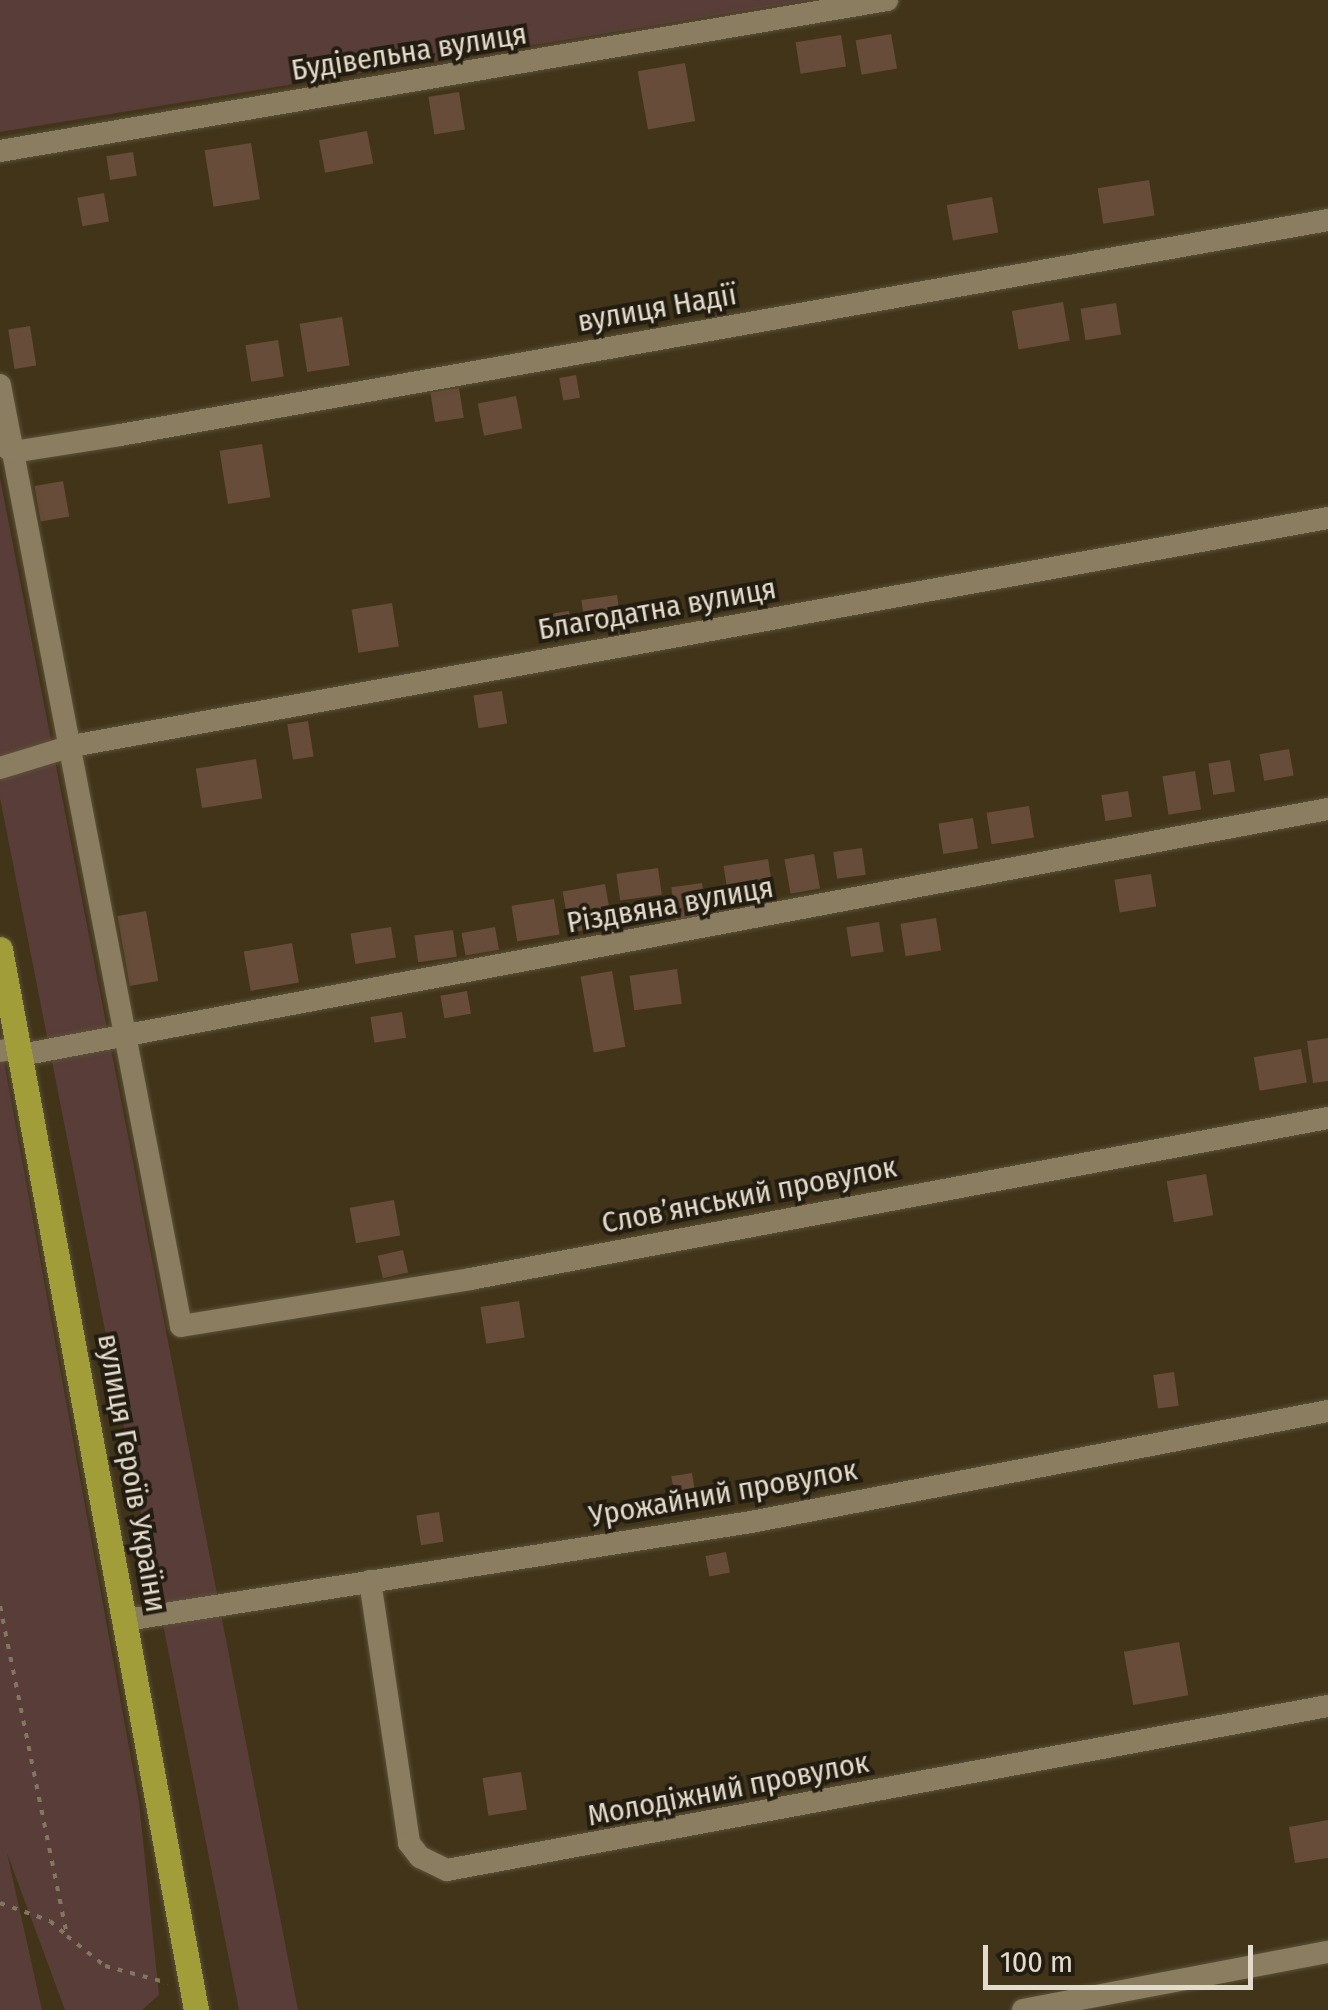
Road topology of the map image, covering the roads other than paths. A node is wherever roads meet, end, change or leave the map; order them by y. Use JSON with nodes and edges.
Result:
{"nodes":[{"id":1,"x":888,"y":0,"type":"edge"},
{"id":2,"x":0,"y":151,"type":"edge"},
{"id":3,"x":1328,"y":220,"type":"edge"},
{"id":4,"x":0,"y":385,"type":"edge"},
{"id":5,"x":7,"y":448,"type":"edge"},
{"id":6,"x":1328,"y":518,"type":"edge"},
{"id":7,"x":72,"y":746,"type":"junction"},
{"id":8,"x":0,"y":768,"type":"edge"},
{"id":9,"x":1328,"y":808,"type":"edge"},
{"id":10,"x":0,"y":948,"type":"edge"},
{"id":11,"x":126,"y":1031,"type":"junction"},
{"id":12,"x":14,"y":1051,"type":"edge"},
{"id":13,"x":1328,"y":1118,"type":"edge"},
{"id":14,"x":1328,"y":1411,"type":"edge"},
{"id":15,"x":370,"y":1581,"type":"junction"},
{"id":16,"x":126,"y":1620,"type":"junction"},
{"id":17,"x":1328,"y":1706,"type":"edge"},
{"id":18,"x":1328,"y":1952,"type":"edge"},
{"id":19,"x":194,"y":1999,"type":"edge"},
{"id":20,"x":1023,"y":2010,"type":"edge"}],
"edges":[{"from":1,"to":2,"type":"street","name":"Будівельна вулиця"},
{"from":3,"to":5,"type":"street","name":"вулиця Надії"},
{"from":4,"to":5,"type":"street"},
{"from":5,"to":7,"type":"street"},
{"from":6,"to":7,"type":"street","name":"Благодатна вулиця"},
{"from":7,"to":8,"type":"street","name":"Благодатна вулиця"},
{"from":7,"to":11,"type":"street"},
{"from":9,"to":11,"type":"street","name":"Різдвяна вулиця"},
{"from":10,"to":12,"type":"main road","name":"вулиця Героїв України"},
{"from":11,"to":12,"type":"street","name":"Різдвяна вулиця"},
{"from":11,"to":13,"type":"street","name":"Словʼянський провулок"},
{"from":12,"to":16,"type":"main road","name":"вулиця Героїв України"},
{"from":14,"to":15,"type":"street","name":"Урожайний провулок"},
{"from":15,"to":16,"type":"street","name":"Урожайний провулок"},
{"from":15,"to":17,"type":"street","name":"Молодіжний провулок"},
{"from":16,"to":19,"type":"main road","name":"вулиця Героїв України"},
{"from":18,"to":20,"type":"street"}]}
